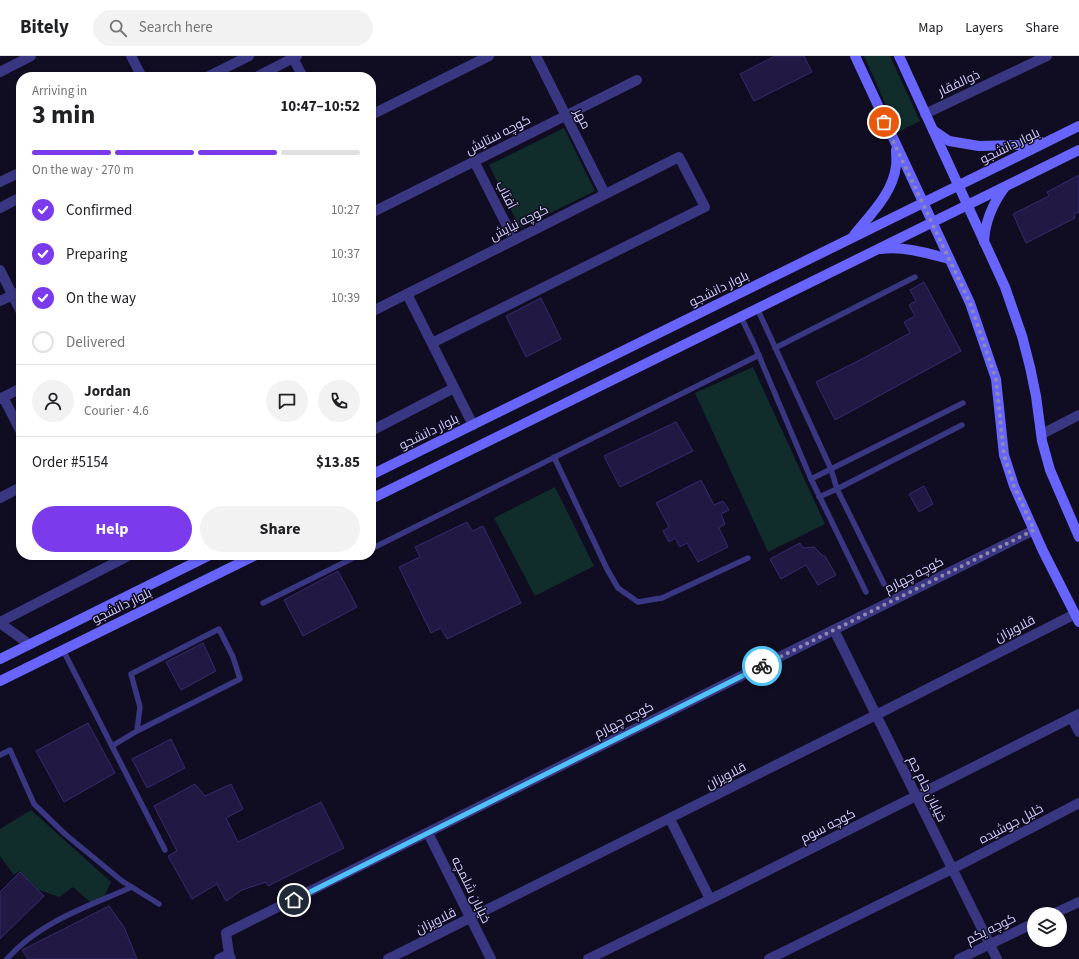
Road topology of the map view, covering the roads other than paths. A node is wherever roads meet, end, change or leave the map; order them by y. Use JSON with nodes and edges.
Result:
{"nodes":[{"id":1,"x":31,"y":56,"type":"edge"},
{"id":2,"x":131,"y":56,"type":"edge"},
{"id":3,"x":249,"y":56,"type":"edge"},
{"id":4,"x":489,"y":56,"type":"edge"},
{"id":5,"x":536,"y":56,"type":"edge"},
{"id":6,"x":854,"y":56,"type":"edge"},
{"id":7,"x":899,"y":56,"type":"edge"},
{"id":8,"x":1047,"y":56,"type":"edge"},
{"id":9,"x":294,"y":57,"type":"edge"},
{"id":10,"x":0,"y":72,"type":"edge"},
{"id":11,"x":139,"y":72,"type":"edge"},
{"id":12,"x":218,"y":72,"type":"edge"},
{"id":13,"x":266,"y":72,"type":"edge"},
{"id":14,"x":301,"y":72,"type":"edge"},
{"id":15,"x":637,"y":80,"type":"dead end"},
{"id":16,"x":376,"y":112,"type":"edge"},
{"id":17,"x":925,"y":114,"type":"junction"},
{"id":18,"x":565,"y":116,"type":"junction"},
{"id":19,"x":1079,"y":126,"type":"edge"},
{"id":20,"x":932,"y":129,"type":"junction"},
{"id":21,"x":1051,"y":140,"type":"junction"},
{"id":22,"x":896,"y":146,"type":"junction"},
{"id":23,"x":1079,"y":150,"type":"edge"},
{"id":24,"x":474,"y":161,"type":"junction"},
{"id":25,"x":16,"y":174,"type":"edge"},
{"id":26,"x":0,"y":182,"type":"edge"},
{"id":27,"x":958,"y":186,"type":"junction"},
{"id":28,"x":1006,"y":186,"type":"junction"},
{"id":29,"x":605,"y":194,"type":"junction"},
{"id":30,"x":16,"y":200,"type":"edge"},
{"id":31,"x":923,"y":203,"type":"junction"},
{"id":32,"x":967,"y":205,"type":"junction"},
{"id":33,"x":0,"y":208,"type":"edge"},
{"id":34,"x":376,"y":209,"type":"edge"},
{"id":35,"x":932,"y":222,"type":"junction"},
{"id":36,"x":851,"y":238,"type":"junction"},
{"id":37,"x":514,"y":240,"type":"junction"},
{"id":38,"x":984,"y":242,"type":"junction"},
{"id":39,"x":877,"y":249,"type":"junction"},
{"id":40,"x":949,"y":259,"type":"junction"},
{"id":41,"x":0,"y":270,"type":"edge"},
{"id":42,"x":915,"y":277,"type":"dead end"},
{"id":43,"x":16,"y":292,"type":"edge"},
{"id":44,"x":16,"y":293,"type":"edge"},
{"id":45,"x":407,"y":294,"type":"junction"},
{"id":46,"x":0,"y":301,"type":"edge"},
{"id":47,"x":757,"y":308,"type":"junction"},
{"id":48,"x":376,"y":310,"type":"edge"},
{"id":49,"x":741,"y":317,"type":"junction"},
{"id":50,"x":432,"y":343,"type":"junction"},
{"id":51,"x":775,"y":348,"type":"junction"},
{"id":52,"x":758,"y":355,"type":"junction"},
{"id":53,"x":454,"y":388,"type":"junction"},
{"id":54,"x":16,"y":391,"type":"edge"},
{"id":55,"x":2,"y":398,"type":"edge"},
{"id":56,"x":963,"y":403,"type":"dead end"},
{"id":57,"x":1079,"y":415,"type":"edge"},
{"id":58,"x":16,"y":423,"type":"edge"},
{"id":59,"x":473,"y":425,"type":"junction"},
{"id":60,"x":962,"y":425,"type":"dead end"},
{"id":61,"x":376,"y":428,"type":"edge"},
{"id":62,"x":1042,"y":434,"type":"junction"},
{"id":63,"x":554,"y":457,"type":"junction"},
{"id":64,"x":831,"y":469,"type":"junction"},
{"id":65,"x":376,"y":474,"type":"edge"},
{"id":66,"x":811,"y":479,"type":"junction"},
{"id":67,"x":837,"y":489,"type":"junction"},
{"id":68,"x":16,"y":490,"type":"edge"},
{"id":69,"x":376,"y":497,"type":"edge"},
{"id":70,"x":819,"y":497,"type":"junction"},
{"id":71,"x":0,"y":498,"type":"edge"},
{"id":72,"x":1076,"y":521,"type":"edge"},
{"id":73,"x":1034,"y":530,"type":"junction"},
{"id":74,"x":1079,"y":537,"type":"edge"},
{"id":75,"x":376,"y":546,"type":"edge"},
{"id":76,"x":748,"y":558,"type":"dead end"},
{"id":77,"x":120,"y":560,"type":"edge"},
{"id":78,"x":200,"y":560,"type":"edge"},
{"id":79,"x":246,"y":560,"type":"edge"},
{"id":80,"x":349,"y":560,"type":"edge"},
{"id":81,"x":884,"y":584,"type":"dead end"},
{"id":82,"x":866,"y":592,"type":"dead end"},
{"id":83,"x":263,"y":603,"type":"dead end"},
{"id":84,"x":1077,"y":618,"type":"edge"},
{"id":85,"x":0,"y":623,"type":"edge"},
{"id":86,"x":834,"y":630,"type":"junction"},
{"id":87,"x":29,"y":644,"type":"junction"},
{"id":88,"x":63,"y":650,"type":"junction"},
{"id":89,"x":0,"y":658,"type":"edge"},
{"id":90,"x":0,"y":681,"type":"edge"},
{"id":91,"x":876,"y":715,"type":"junction"},
{"id":92,"x":1075,"y":716,"type":"edge"},
{"id":93,"x":137,"y":731,"type":"junction"},
{"id":94,"x":1079,"y":732,"type":"edge"},
{"id":95,"x":112,"y":746,"type":"junction"},
{"id":96,"x":0,"y":755,"type":"edge"},
{"id":97,"x":916,"y":796,"type":"junction"},
{"id":98,"x":1079,"y":803,"type":"edge"},
{"id":99,"x":670,"y":819,"type":"junction"},
{"id":100,"x":428,"y":833,"type":"junction"},
{"id":101,"x":165,"y":850,"type":"dead end"},
{"id":102,"x":954,"y":868,"type":"junction"},
{"id":103,"x":132,"y":887,"type":"junction"},
{"id":104,"x":710,"y":899,"type":"junction"},
{"id":105,"x":1079,"y":902,"type":"edge"},
{"id":106,"x":159,"y":904,"type":"dead end"},
{"id":107,"x":1067,"y":908,"type":"edge"},
{"id":108,"x":470,"y":918,"type":"junction"},
{"id":109,"x":1027,"y":926,"type":"edge"},
{"id":110,"x":990,"y":944,"type":"junction"},
{"id":111,"x":230,"y":957,"type":"edge"},
{"id":112,"x":7,"y":959,"type":"edge"},
{"id":113,"x":219,"y":959,"type":"edge"},
{"id":114,"x":388,"y":959,"type":"edge"},
{"id":115,"x":491,"y":959,"type":"edge"},
{"id":116,"x":588,"y":959,"type":"edge"},
{"id":117,"x":769,"y":959,"type":"edge"},
{"id":118,"x":959,"y":959,"type":"edge"},
{"id":119,"x":997,"y":959,"type":"edge"}],
"edges":[{"from":1,"to":10,"type":"street"},
{"from":2,"to":11,"type":"street"},
{"from":3,"to":12,"type":"street"},
{"from":4,"to":16,"type":"street"},
{"from":5,"to":18,"type":"street","name":"مهر"},
{"from":6,"to":22,"type":"main road"},
{"from":7,"to":17,"type":"main road"},
{"from":8,"to":17,"type":"street","name":"ذوالفقار"},
{"from":9,"to":13,"type":"street"},
{"from":9,"to":14,"type":"street"},
{"from":15,"to":18,"type":"street","name":"کوچه ستایش"},
{"from":17,"to":20,"type":"main road"},
{"from":18,"to":24,"type":"street","name":"کوچه ستایش"},
{"from":18,"to":29,"type":"street","name":"مهر"},
{"from":19,"to":21,"type":"main road","name":"بلوار دانشجو"},
{"from":20,"to":21,"type":"main road"},
{"from":20,"to":27,"type":"main road"},
{"from":21,"to":27,"type":"main road","name":"بلوار دانشجو"},
{"from":22,"to":31,"type":"main road"},
{"from":22,"to":36,"type":"main road"},
{"from":23,"to":28,"type":"main road"},
{"from":24,"to":34,"type":"street","name":"کوچه ستایش"},
{"from":24,"to":37,"type":"street","name":"آفتاب"},
{"from":25,"to":26,"type":"street"},
{"from":27,"to":31,"type":"main road","name":"بلوار دانشجو"},
{"from":27,"to":32,"type":"main road"},
{"from":28,"to":32,"type":"main road"},
{"from":28,"to":38,"type":"main road"},
{"from":29,"to":37,"type":"street","name":"كوچه نيايش"},
{"from":29,"to":50,"type":"street","name":"كوچه نيايش"},
{"from":30,"to":33,"type":"street"},
{"from":31,"to":35,"type":"main road"},
{"from":31,"to":36,"type":"main road","name":"بلوار دانشجو"},
{"from":32,"to":35,"type":"main road"},
{"from":32,"to":38,"type":"main road"},
{"from":35,"to":39,"type":"main road"},
{"from":35,"to":40,"type":"main road"},
{"from":36,"to":59,"type":"main road","name":"بلوار دانشجو"},
{"from":37,"to":45,"type":"street","name":"كوچه نيايش"},
{"from":38,"to":62,"type":"main road"},
{"from":39,"to":40,"type":"main road"},
{"from":39,"to":47,"type":"main road"},
{"from":40,"to":73,"type":"main road"},
{"from":41,"to":43,"type":"street"},
{"from":42,"to":51,"type":"lane"},
{"from":44,"to":46,"type":"street"},
{"from":45,"to":48,"type":"street","name":"كوچه نيايش"},
{"from":45,"to":50,"type":"street"},
{"from":47,"to":49,"type":"main road"},
{"from":47,"to":51,"type":"lane"},
{"from":49,"to":52,"type":"lane"},
{"from":49,"to":69,"type":"main road"},
{"from":50,"to":53,"type":"street"},
{"from":51,"to":64,"type":"lane"},
{"from":52,"to":63,"type":"lane"},
{"from":52,"to":66,"type":"lane"},
{"from":53,"to":59,"type":"street"},
{"from":53,"to":61,"type":"street"},
{"from":54,"to":55,"type":"street"},
{"from":55,"to":58,"type":"street"},
{"from":56,"to":64,"type":"lane"},
{"from":57,"to":62,"type":"street"},
{"from":59,"to":65,"type":"main road","name":"بلوار دانشجو"},
{"from":60,"to":67,"type":"lane"},
{"from":62,"to":72,"type":"main road"},
{"from":63,"to":75,"type":"lane"},
{"from":63,"to":76,"type":"lane"},
{"from":64,"to":66,"type":"lane"},
{"from":64,"to":67,"type":"lane"},
{"from":66,"to":70,"type":"lane"},
{"from":67,"to":70,"type":"lane"},
{"from":67,"to":81,"type":"lane"},
{"from":68,"to":71,"type":"street"},
{"from":70,"to":82,"type":"lane"},
{"from":72,"to":74,"type":"main road"},
{"from":73,"to":84,"type":"main road"},
{"from":73,"to":86,"type":"street","name":"کوچه چهارم"},
{"from":77,"to":85,"type":"street"},
{"from":78,"to":87,"type":"main road","name":"بلوار دانشجو"},
{"from":79,"to":88,"type":"main road","name":"بلوار دانشجو"},
{"from":80,"to":83,"type":"lane"},
{"from":84,"to":91,"type":"street","name":"قلاویزان"},
{"from":85,"to":87,"type":"street"},
{"from":86,"to":91,"type":"street","name":"خیابان جام جم"},
{"from":86,"to":100,"type":"street","name":"کوچه چهارم"},
{"from":87,"to":89,"type":"main road","name":"بلوار دانشجو"},
{"from":88,"to":90,"type":"main road","name":"بلوار دانشجو"},
{"from":88,"to":95,"type":"lane"},
{"from":91,"to":97,"type":"street","name":"خیابان جام جم"},
{"from":91,"to":99,"type":"street","name":"قلاویزان"},
{"from":92,"to":94,"type":"street"},
{"from":92,"to":97,"type":"street","name":"کوچه سوم"},
{"from":93,"to":93,"type":"lane"},
{"from":93,"to":95,"type":"lane"},
{"from":95,"to":101,"type":"lane"},
{"from":96,"to":103,"type":"lane"},
{"from":97,"to":102,"type":"street","name":"خیابان جام جم"},
{"from":97,"to":104,"type":"street","name":"کوچه سوم"},
{"from":98,"to":102,"type":"street","name":"خلیل جوشیده"},
{"from":99,"to":104,"type":"street"},
{"from":99,"to":108,"type":"street","name":"قلاویزان"},
{"from":100,"to":108,"type":"street","name":"خیابان شلمچه"},
{"from":100,"to":111,"type":"street","name":"کوچه چهارم"},
{"from":102,"to":110,"type":"street","name":"خیابان جام جم"},
{"from":102,"to":117,"type":"street","name":"خلیل جوشیده"},
{"from":103,"to":106,"type":"lane"},
{"from":103,"to":112,"type":"lane"},
{"from":104,"to":116,"type":"street","name":"کوچه سوم"},
{"from":105,"to":107,"type":"street"},
{"from":108,"to":114,"type":"street","name":"قلاویزان"},
{"from":108,"to":115,"type":"street","name":"خیابان شلمچه"},
{"from":109,"to":110,"type":"street","name":"کوچه یکم"},
{"from":110,"to":118,"type":"street","name":"کوچه یکم"},
{"from":110,"to":119,"type":"street","name":"خیابان جام جم"},
{"from":111,"to":113,"type":"street"}]}
